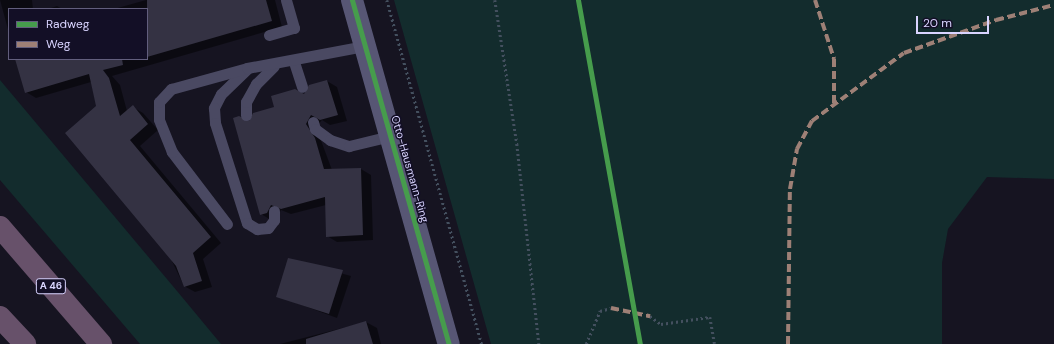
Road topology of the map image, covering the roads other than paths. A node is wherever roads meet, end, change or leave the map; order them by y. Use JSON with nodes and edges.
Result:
{"nodes":[{"id":1,"x":286,"y":0,"type":"edge"},
{"id":2,"x":352,"y":0,"type":"edge"},
{"id":3,"x":269,"y":35,"type":"dead end"},
{"id":4,"x":365,"y":46,"type":"junction"},
{"id":5,"x":294,"y":62,"type":"junction"},
{"id":6,"x":274,"y":66,"type":"junction"},
{"id":7,"x":247,"y":68,"type":"junction"},
{"id":8,"x":302,"y":87,"type":"dead end"},
{"id":9,"x":246,"y":115,"type":"dead end"},
{"id":10,"x":313,"y":122,"type":"dead end"},
{"id":11,"x":390,"y":136,"type":"junction"},
{"id":12,"x":274,"y":211,"type":"dead end"},
{"id":13,"x":228,"y":224,"type":"dead end"},
{"id":14,"x":0,"y":227,"type":"edge"},
{"id":15,"x":0,"y":317,"type":"edge"},
{"id":16,"x":25,"y":344,"type":"edge"},
{"id":17,"x":101,"y":344,"type":"edge"},
{"id":18,"x":448,"y":344,"type":"edge"}],
"edges":[{"from":1,"to":3,"type":"lane"},
{"from":2,"to":4,"type":"street","name":"Otto-Hausmann-Ring"},
{"from":4,"to":5,"type":"lane"},
{"from":4,"to":11,"type":"street","name":"Otto-Hausmann-Ring"},
{"from":5,"to":6,"type":"lane"},
{"from":5,"to":8,"type":"lane"},
{"from":6,"to":7,"type":"lane"},
{"from":6,"to":9,"type":"lane"},
{"from":7,"to":12,"type":"lane"},
{"from":7,"to":13,"type":"lane"},
{"from":10,"to":11,"type":"lane"},
{"from":11,"to":18,"type":"street","name":"Otto-Hausmann-Ring"},
{"from":14,"to":17,"type":"highway","number":"A 46"},
{"from":15,"to":16,"type":"highway"}]}
